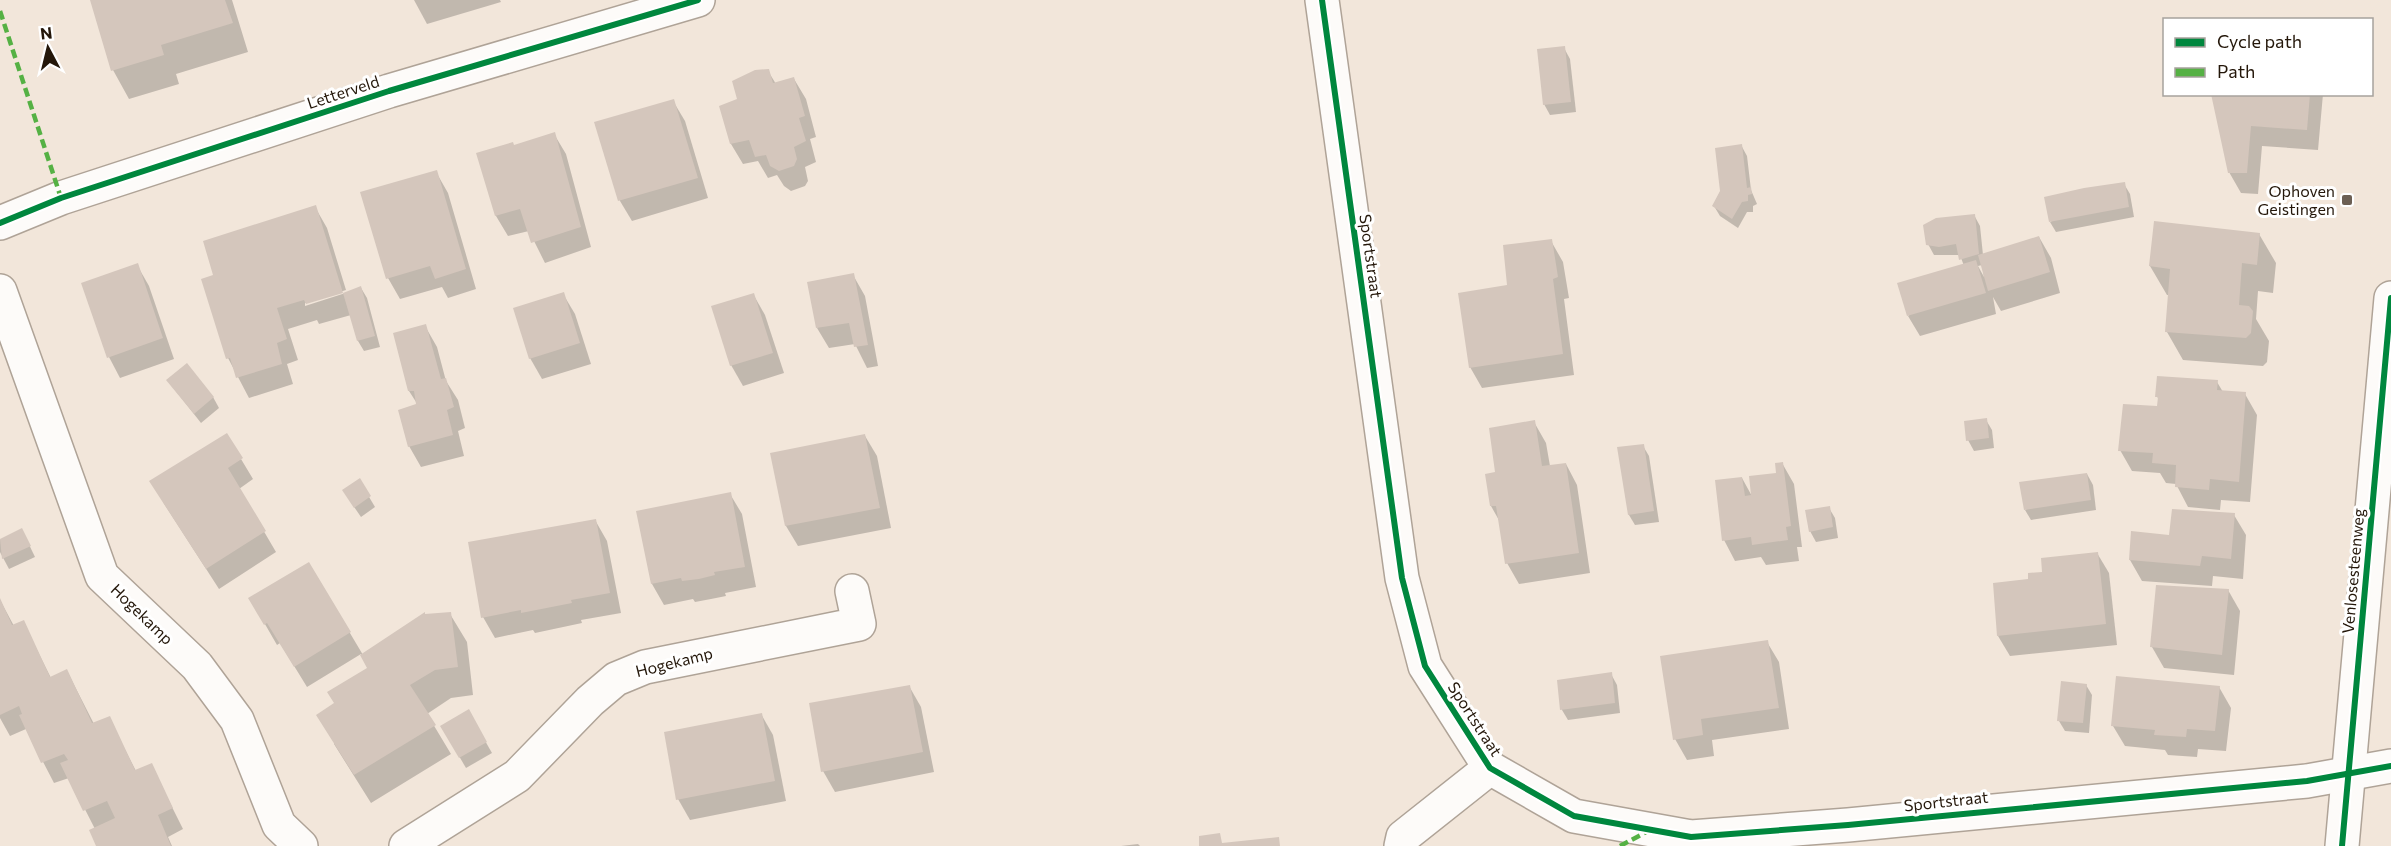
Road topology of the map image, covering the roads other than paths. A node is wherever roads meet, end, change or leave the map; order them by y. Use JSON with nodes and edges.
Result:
{"nodes":[{"id":1,"x":699,"y":0,"type":"edge"},
{"id":2,"x":1322,"y":0,"type":"edge"},
{"id":3,"x":0,"y":223,"type":"edge"},
{"id":4,"x":0,"y":291,"type":"edge"},
{"id":5,"x":2391,"y":298,"type":"edge"},
{"id":6,"x":852,"y":591,"type":"dead end"},
{"id":7,"x":2391,"y":766,"type":"edge"},
{"id":8,"x":1490,"y":768,"type":"junction"},
{"id":9,"x":2349,"y":772,"type":"junction"},
{"id":10,"x":301,"y":846,"type":"edge"},
{"id":11,"x":406,"y":846,"type":"edge"},
{"id":12,"x":1401,"y":846,"type":"edge"},
{"id":13,"x":2342,"y":846,"type":"edge"}],
"edges":[{"from":1,"to":3,"type":"street","name":"Letterveld"},
{"from":2,"to":8,"type":"street","name":"Sportstraat"},
{"from":4,"to":10,"type":"street","name":"Hogekamp"},
{"from":5,"to":9,"type":"street","name":"Venlosesteenweg"},
{"from":6,"to":11,"type":"street","name":"Hogekamp"},
{"from":7,"to":9,"type":"street","name":"Sportstraat"},
{"from":8,"to":9,"type":"street","name":"Sportstraat"},
{"from":8,"to":12,"type":"street"},
{"from":9,"to":13,"type":"street","name":"Venlosesteenweg"}]}
